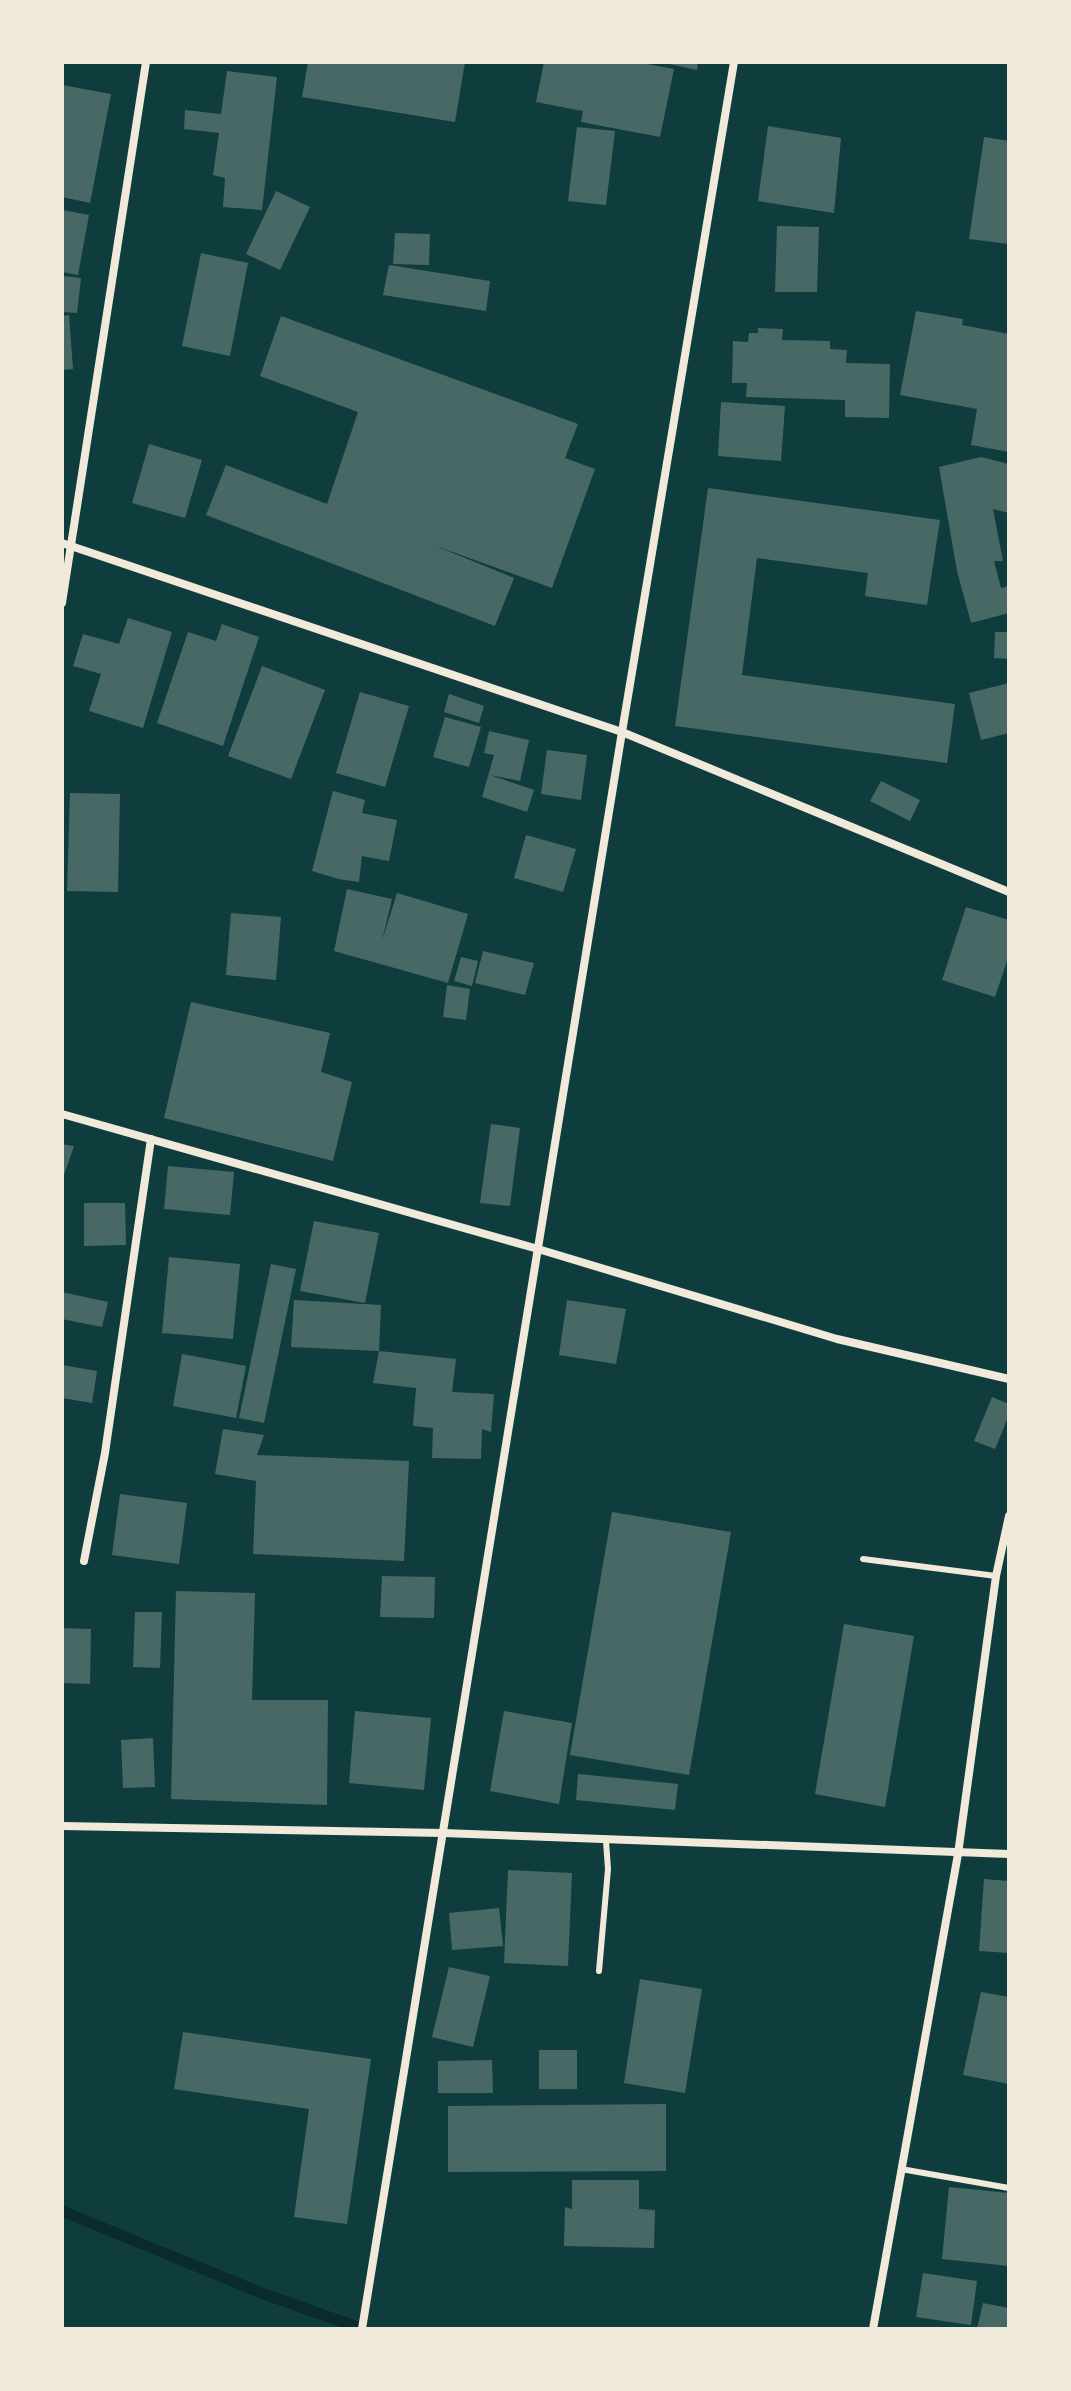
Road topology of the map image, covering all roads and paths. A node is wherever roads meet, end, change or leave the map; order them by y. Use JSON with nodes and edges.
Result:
{"nodes":[{"id":1,"x":146,"y":62,"type":"edge"},
{"id":2,"x":734,"y":62,"type":"edge"},
{"id":3,"x":62,"y":543,"type":"edge"},
{"id":4,"x":73,"y":546,"type":"junction"},
{"id":5,"x":62,"y":603,"type":"edge"},
{"id":6,"x":622,"y":732,"type":"junction"},
{"id":7,"x":1009,"y":892,"type":"edge"},
{"id":8,"x":62,"y":1114,"type":"edge"},
{"id":9,"x":151,"y":1139,"type":"junction"},
{"id":10,"x":538,"y":1249,"type":"junction"},
{"id":11,"x":1009,"y":1379,"type":"edge"},
{"id":12,"x":1009,"y":1516,"type":"edge"},
{"id":13,"x":863,"y":1559,"type":"dead end"},
{"id":14,"x":84,"y":1561,"type":"dead end"},
{"id":15,"x":996,"y":1576,"type":"junction"},
{"id":16,"x":62,"y":1826,"type":"edge"},
{"id":17,"x":443,"y":1833,"type":"junction"},
{"id":18,"x":606,"y":1841,"type":"junction"},
{"id":19,"x":958,"y":1854,"type":"junction"},
{"id":20,"x":1009,"y":1854,"type":"edge"},
{"id":21,"x":599,"y":1971,"type":"dead end"},
{"id":22,"x":901,"y":2169,"type":"junction"},
{"id":23,"x":1009,"y":2188,"type":"edge"},
{"id":24,"x":362,"y":2329,"type":"edge"},
{"id":25,"x":873,"y":2329,"type":"edge"}],
"edges":[{"from":1,"to":4,"type":"street"},
{"from":2,"to":6,"type":"street"},
{"from":3,"to":4,"type":"street"},
{"from":4,"to":5,"type":"street"},
{"from":4,"to":6,"type":"street"},
{"from":6,"to":7,"type":"street"},
{"from":6,"to":10,"type":"street"},
{"from":8,"to":9,"type":"street"},
{"from":9,"to":10,"type":"street"},
{"from":9,"to":14,"type":"street"},
{"from":10,"to":11,"type":"street"},
{"from":10,"to":17,"type":"street"},
{"from":12,"to":15,"type":"street"},
{"from":13,"to":15,"type":"lane"},
{"from":15,"to":19,"type":"street"},
{"from":16,"to":17,"type":"street"},
{"from":17,"to":18,"type":"street"},
{"from":17,"to":24,"type":"street"},
{"from":18,"to":19,"type":"street"},
{"from":18,"to":21,"type":"lane"},
{"from":19,"to":20,"type":"street"},
{"from":19,"to":22,"type":"street"},
{"from":22,"to":23,"type":"lane"},
{"from":22,"to":25,"type":"street"}]}
